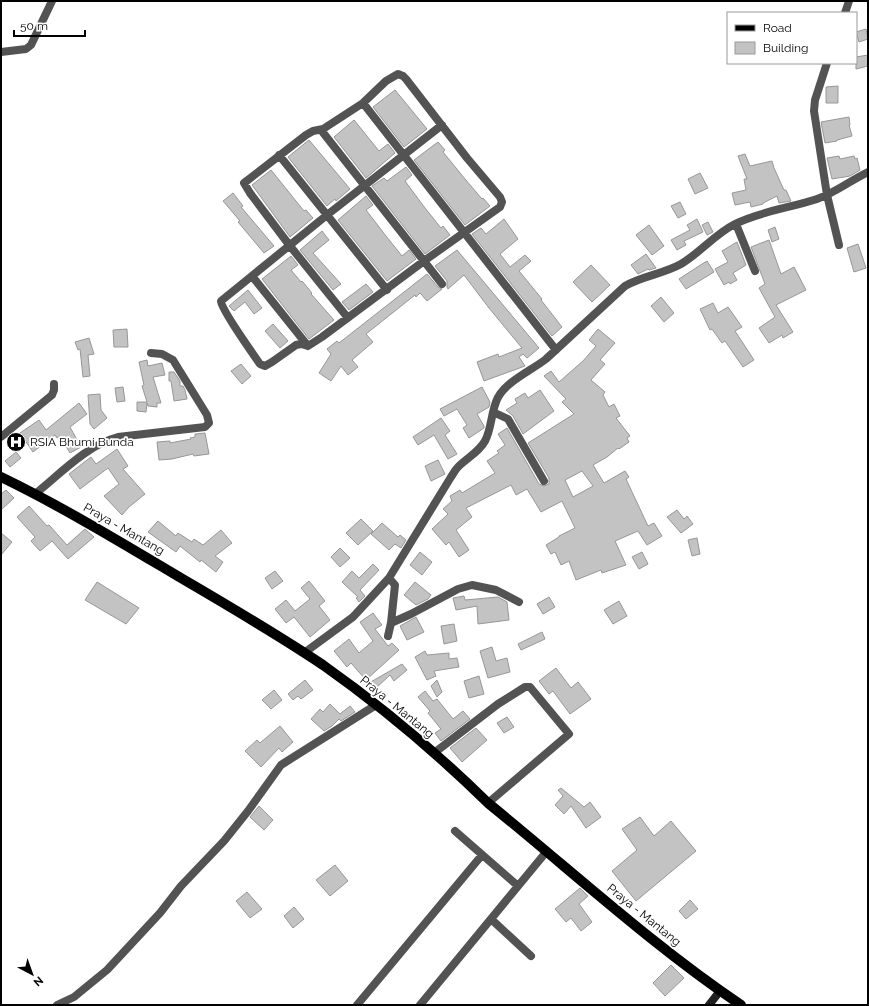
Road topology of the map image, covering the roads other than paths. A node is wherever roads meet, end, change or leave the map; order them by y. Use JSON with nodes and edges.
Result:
{"nodes":[{"id":1,"x":52,"y":1,"type":"edge"},
{"id":2,"x":849,"y":1,"type":"edge"},
{"id":3,"x":845,"y":12,"type":"edge"},
{"id":4,"x":1,"y":52,"type":"edge"},
{"id":5,"x":827,"y":64,"type":"edge"},
{"id":6,"x":363,"y":103,"type":"junction"},
{"id":7,"x":442,"y":125,"type":"junction"},
{"id":8,"x":321,"y":130,"type":"junction"},
{"id":9,"x":279,"y":155,"type":"junction"},
{"id":10,"x":403,"y":155,"type":"junction"},
{"id":11,"x":868,"y":172,"type":"edge"},
{"id":12,"x":365,"y":186,"type":"junction"},
{"id":13,"x":827,"y":195,"type":"junction"},
{"id":14,"x":326,"y":215,"type":"junction"},
{"id":15,"x":736,"y":224,"type":"junction"},
{"id":16,"x":464,"y":232,"type":"junction"},
{"id":17,"x":290,"y":246,"type":"junction"},
{"id":18,"x":839,"y":246,"type":"dead end"},
{"id":19,"x":424,"y":261,"type":"junction"},
{"id":20,"x":755,"y":271,"type":"dead end"},
{"id":21,"x":252,"y":276,"type":"junction"},
{"id":22,"x":442,"y":284,"type":"dead end"},
{"id":23,"x":387,"y":290,"type":"junction"},
{"id":24,"x":348,"y":318,"type":"junction"},
{"id":25,"x":308,"y":346,"type":"junction"},
{"id":26,"x":556,"y":350,"type":"junction"},
{"id":27,"x":152,"y":353,"type":"dead end"},
{"id":28,"x":54,"y":384,"type":"dead end"},
{"id":29,"x":493,"y":412,"type":"junction"},
{"id":30,"x":1,"y":437,"type":"edge"},
{"id":31,"x":1,"y":477,"type":"edge"},
{"id":32,"x":544,"y":481,"type":"dead end"},
{"id":33,"x":35,"y":494,"type":"junction"},
{"id":34,"x":389,"y":578,"type":"junction"},
{"id":35,"x":519,"y":602,"type":"dead end"},
{"id":36,"x":392,"y":623,"type":"junction"},
{"id":37,"x":388,"y":636,"type":"dead end"},
{"id":38,"x":304,"y":653,"type":"junction"},
{"id":39,"x":376,"y":705,"type":"junction"},
{"id":40,"x":434,"y":753,"type":"junction"},
{"id":41,"x":488,"y":803,"type":"junction"},
{"id":42,"x":455,"y":831,"type":"dead end"},
{"id":43,"x":547,"y":851,"type":"junction"},
{"id":44,"x":482,"y":855,"type":"junction"},
{"id":45,"x":518,"y":886,"type":"junction"},
{"id":46,"x":491,"y":920,"type":"junction"},
{"id":47,"x":531,"y":956,"type":"dead end"},
{"id":48,"x":720,"y":991,"type":"junction"},
{"id":49,"x":57,"y":1005,"type":"edge"},
{"id":50,"x":357,"y":1005,"type":"edge"},
{"id":51,"x":420,"y":1005,"type":"edge"},
{"id":52,"x":710,"y":1005,"type":"edge"},
{"id":53,"x":741,"y":1005,"type":"edge"}],
"edges":[{"from":1,"to":4,"type":"street"},
{"from":2,"to":3,"type":"street"},
{"from":5,"to":13,"type":"street"},
{"from":6,"to":7,"type":"street"},
{"from":6,"to":8,"type":"street"},
{"from":6,"to":10,"type":"street"},
{"from":7,"to":10,"type":"street"},
{"from":7,"to":16,"type":"street"},
{"from":8,"to":9,"type":"street"},
{"from":8,"to":12,"type":"street"},
{"from":9,"to":14,"type":"street"},
{"from":9,"to":17,"type":"street"},
{"from":10,"to":12,"type":"street"},
{"from":10,"to":16,"type":"street"},
{"from":11,"to":13,"type":"street"},
{"from":12,"to":14,"type":"street"},
{"from":12,"to":19,"type":"street"},
{"from":13,"to":15,"type":"street"},
{"from":13,"to":18,"type":"street"},
{"from":14,"to":17,"type":"street"},
{"from":14,"to":23,"type":"street"},
{"from":15,"to":20,"type":"street"},
{"from":15,"to":26,"type":"street"},
{"from":16,"to":19,"type":"street"},
{"from":16,"to":26,"type":"street"},
{"from":17,"to":21,"type":"street"},
{"from":17,"to":24,"type":"street"},
{"from":19,"to":22,"type":"street"},
{"from":19,"to":23,"type":"street"},
{"from":21,"to":25,"type":"street"},
{"from":21,"to":25,"type":"street"},
{"from":23,"to":24,"type":"street"},
{"from":24,"to":25,"type":"street"},
{"from":26,"to":29,"type":"street"},
{"from":27,"to":33,"type":"street"},
{"from":28,"to":30,"type":"street"},
{"from":29,"to":32,"type":"street"},
{"from":29,"to":34,"type":"street"},
{"from":31,"to":33,"type":"main road","name":"Praya - Mantang"},
{"from":33,"to":38,"type":"main road","name":"Praya - Mantang"},
{"from":34,"to":36,"type":"street"},
{"from":34,"to":38,"type":"street"},
{"from":35,"to":36,"type":"street"},
{"from":36,"to":37,"type":"street"},
{"from":38,"to":39,"type":"main road","name":"Praya - Mantang"},
{"from":39,"to":40,"type":"main road","name":"Praya - Mantang"},
{"from":39,"to":49,"type":"street"},
{"from":40,"to":41,"type":"main road","name":"Praya - Mantang"},
{"from":40,"to":41,"type":"street"},
{"from":41,"to":43,"type":"main road","name":"Praya - Mantang"},
{"from":42,"to":44,"type":"street"},
{"from":43,"to":45,"type":"street"},
{"from":43,"to":48,"type":"main road","name":"Praya - Mantang"},
{"from":44,"to":45,"type":"street"},
{"from":44,"to":50,"type":"street"},
{"from":45,"to":46,"type":"street"},
{"from":46,"to":47,"type":"street"},
{"from":46,"to":51,"type":"street"},
{"from":48,"to":52,"type":"street"},
{"from":48,"to":53,"type":"main road","name":"Praya - Mantang"}]}
